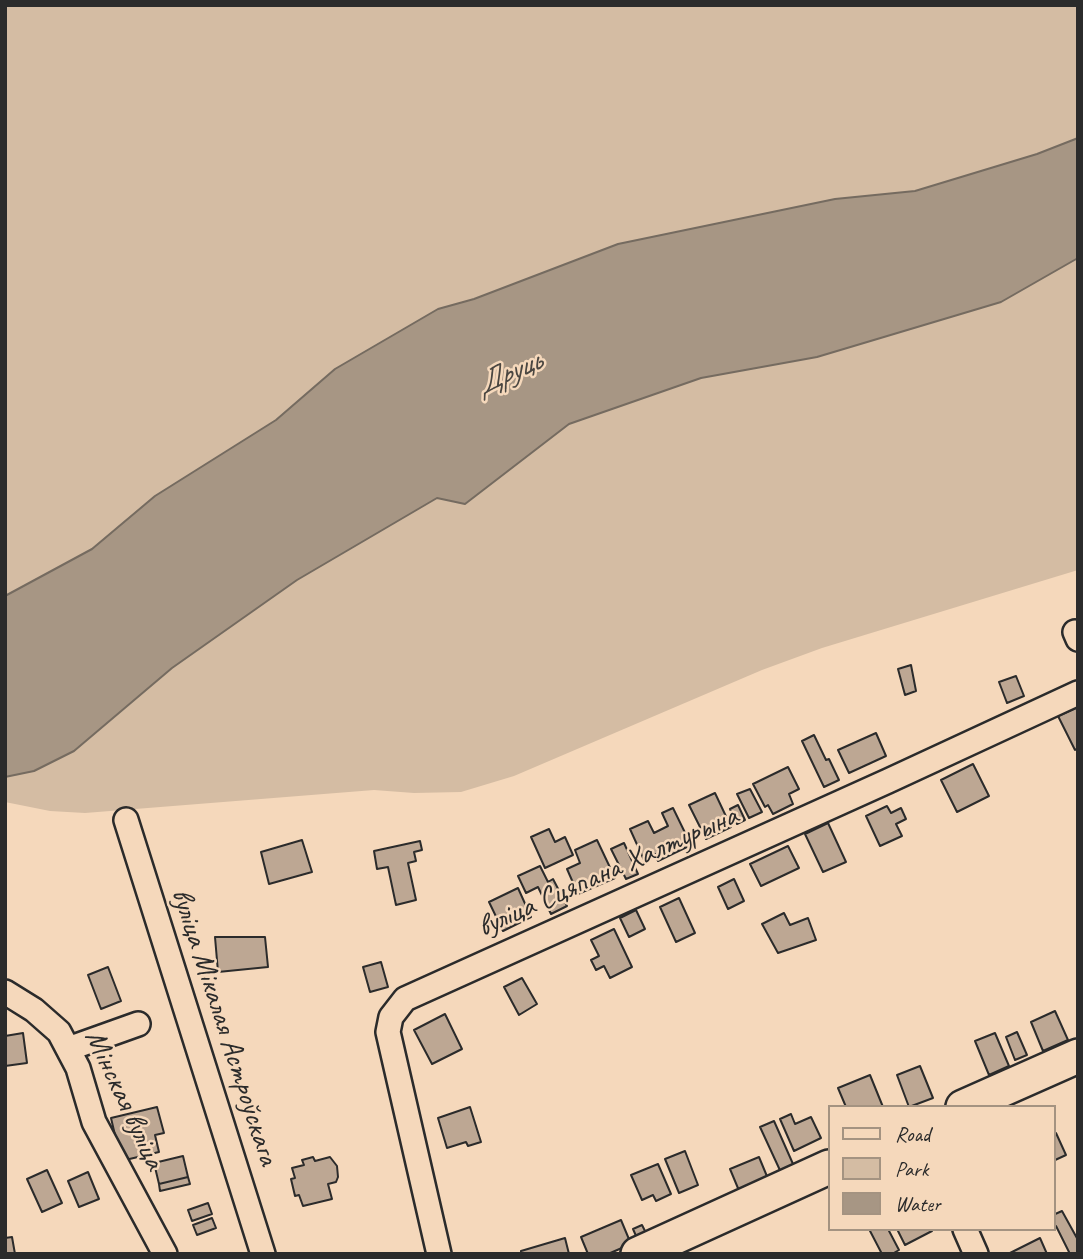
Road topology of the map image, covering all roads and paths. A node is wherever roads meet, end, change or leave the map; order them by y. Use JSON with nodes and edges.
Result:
{"nodes":[{"id":1,"x":1078,"y":693,"type":"edge"},
{"id":2,"x":125,"y":820,"type":"dead end"},
{"id":3,"x":5,"y":992,"type":"edge"},
{"id":4,"x":138,"y":1024,"type":"dead end"},
{"id":5,"x":68,"y":1049,"type":"junction"},
{"id":6,"x":1078,"y":1056,"type":"edge"},
{"id":7,"x":968,"y":1105,"type":"edge"},
{"id":8,"x":828,"y":1167,"type":"edge"},
{"id":9,"x":966,"y":1231,"type":"edge"},
{"id":10,"x":164,"y":1254,"type":"edge"},
{"id":11,"x":263,"y":1254,"type":"edge"},
{"id":12,"x":439,"y":1254,"type":"edge"},
{"id":13,"x":638,"y":1254,"type":"edge"},
{"id":14,"x":976,"y":1254,"type":"edge"}],
"edges":[{"from":1,"to":12,"type":"street","name":"вуліца Сцяпана Халтурына"},
{"from":2,"to":11,"type":"street","name":"вуліца Мікалая Астроўскага"},
{"from":3,"to":5,"type":"street","name":"Мінская вуліца"},
{"from":4,"to":5,"type":"street"},
{"from":5,"to":10,"type":"street","name":"Мінская вуліца"},
{"from":6,"to":7,"type":"main road"},
{"from":8,"to":13,"type":"main road"},
{"from":9,"to":14,"type":"street"}]}
